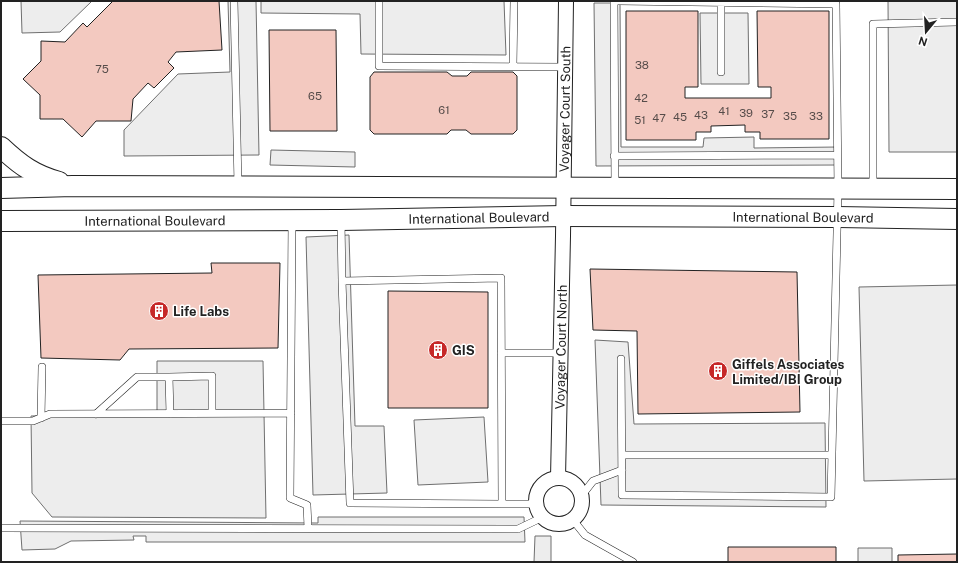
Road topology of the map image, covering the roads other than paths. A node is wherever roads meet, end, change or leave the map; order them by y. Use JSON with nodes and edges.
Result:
{"nodes":[{"id":1,"x":234,"y":1,"type":"edge"},
{"id":2,"x":378,"y":1,"type":"edge"},
{"id":3,"x":514,"y":1,"type":"edge"},
{"id":4,"x":566,"y":1,"type":"edge"},
{"id":5,"x":614,"y":1,"type":"edge"},
{"id":6,"x":619,"y":1,"type":"edge"},
{"id":7,"x":721,"y":2,"type":"edge"},
{"id":8,"x":781,"y":2,"type":"edge"},
{"id":9,"x":957,"y":22,"type":"edge"},
{"id":10,"x":513,"y":66,"type":"junction"},
{"id":11,"x":565,"y":67,"type":"junction"},
{"id":12,"x":722,"y":72,"type":"dead end"},
{"id":13,"x":1,"y":147,"type":"edge"},
{"id":14,"x":837,"y":155,"type":"junction"},
{"id":15,"x":614,"y":156,"type":"junction"},
{"id":16,"x":73,"y":186,"type":"junction"},
{"id":17,"x":238,"y":186,"type":"junction"},
{"id":18,"x":564,"y":187,"type":"junction"},
{"id":19,"x":1,"y":188,"type":"edge"},
{"id":20,"x":615,"y":188,"type":"junction"},
{"id":21,"x":838,"y":189,"type":"junction"},
{"id":22,"x":873,"y":189,"type":"junction"},
{"id":23,"x":957,"y":189,"type":"edge"},
{"id":24,"x":564,"y":216,"type":"junction"},
{"id":25,"x":838,"y":216,"type":"junction"},
{"id":26,"x":292,"y":219,"type":"junction"},
{"id":27,"x":957,"y":219,"type":"edge"},
{"id":28,"x":341,"y":220,"type":"junction"},
{"id":29,"x":1,"y":221,"type":"edge"},
{"id":30,"x":342,"y":281,"type":"junction"},
{"id":31,"x":501,"y":353,"type":"junction"},
{"id":32,"x":560,"y":353,"type":"junction"},
{"id":33,"x":621,"y":358,"type":"dead end"},
{"id":34,"x":42,"y":367,"type":"dead end"},
{"id":35,"x":169,"y":376,"type":"junction"},
{"id":36,"x":212,"y":413,"type":"junction"},
{"id":37,"x":290,"y":413,"type":"junction"},
{"id":38,"x":96,"y":414,"type":"junction"},
{"id":39,"x":170,"y":414,"type":"junction"},
{"id":40,"x":41,"y":418,"type":"junction"},
{"id":41,"x":1,"y":421,"type":"edge"},
{"id":42,"x":622,"y":455,"type":"junction"},
{"id":43,"x":832,"y":455,"type":"junction"},
{"id":44,"x":622,"y":470,"type":"junction"},
{"id":45,"x":558,"y":478,"type":"junction"},
{"id":46,"x":582,"y":495,"type":"junction"},
{"id":47,"x":502,"y":504,"type":"junction"},
{"id":48,"x":537,"y":504,"type":"junction"},
{"id":49,"x":543,"y":517,"type":"junction"},
{"id":50,"x":573,"y":520,"type":"junction"},
{"id":51,"x":1,"y":528,"type":"edge"},
{"id":52,"x":308,"y":528,"type":"junction"},
{"id":53,"x":633,"y":562,"type":"edge"}],
"edges":[{"from":1,"to":17,"type":"lane"},
{"from":2,"to":10,"type":"lane"},
{"from":3,"to":10,"type":"lane"},
{"from":4,"to":11,"type":"street","name":"Voyager Court South"},
{"from":5,"to":15,"type":"lane"},
{"from":6,"to":7,"type":"lane"},
{"from":7,"to":8,"type":"lane"},
{"from":7,"to":12,"type":"lane"},
{"from":8,"to":14,"type":"lane"},
{"from":9,"to":22,"type":"lane"},
{"from":10,"to":11,"type":"lane"},
{"from":11,"to":18,"type":"street","name":"Voyager Court South"},
{"from":13,"to":16,"type":"street"},
{"from":14,"to":15,"type":"lane"},
{"from":14,"to":21,"type":"lane"},
{"from":15,"to":20,"type":"lane"},
{"from":16,"to":17,"type":"street"},
{"from":16,"to":19,"type":"street"},
{"from":17,"to":18,"type":"street"},
{"from":18,"to":20,"type":"street"},
{"from":18,"to":24,"type":"street","name":"Voyager Court South"},
{"from":20,"to":21,"type":"street"},
{"from":21,"to":22,"type":"street"},
{"from":21,"to":25,"type":"lane"},
{"from":22,"to":23,"type":"street"},
{"from":24,"to":25,"type":"street","name":"International Boulevard"},
{"from":24,"to":28,"type":"street","name":"International Boulevard"},
{"from":24,"to":32,"type":"street","name":"Voyager Court North"},
{"from":25,"to":27,"type":"street","name":"International Boulevard"},
{"from":25,"to":43,"type":"lane"},
{"from":26,"to":28,"type":"street","name":"International Boulevard"},
{"from":26,"to":29,"type":"street","name":"International Boulevard"},
{"from":26,"to":37,"type":"lane"},
{"from":28,"to":30,"type":"lane"},
{"from":30,"to":31,"type":"lane"},
{"from":30,"to":47,"type":"lane"},
{"from":31,"to":32,"type":"lane"},
{"from":31,"to":47,"type":"lane"},
{"from":32,"to":45,"type":"street","name":"Voyager Court North"},
{"from":33,"to":42,"type":"lane"},
{"from":34,"to":40,"type":"lane"},
{"from":35,"to":36,"type":"lane"},
{"from":35,"to":38,"type":"lane"},
{"from":35,"to":39,"type":"lane"},
{"from":36,"to":37,"type":"lane"},
{"from":36,"to":39,"type":"lane"},
{"from":37,"to":52,"type":"lane"},
{"from":38,"to":39,"type":"lane"},
{"from":38,"to":40,"type":"lane"},
{"from":40,"to":41,"type":"lane"},
{"from":42,"to":43,"type":"lane"},
{"from":42,"to":44,"type":"lane"},
{"from":43,"to":44,"type":"lane"},
{"from":44,"to":46,"type":"lane"},
{"from":45,"to":46,"type":"street"},
{"from":45,"to":48,"type":"street"},
{"from":46,"to":50,"type":"street"},
{"from":47,"to":48,"type":"lane"},
{"from":48,"to":49,"type":"street"},
{"from":49,"to":50,"type":"street"},
{"from":49,"to":52,"type":"lane"},
{"from":50,"to":53,"type":"lane"},
{"from":51,"to":52,"type":"lane"}]}
